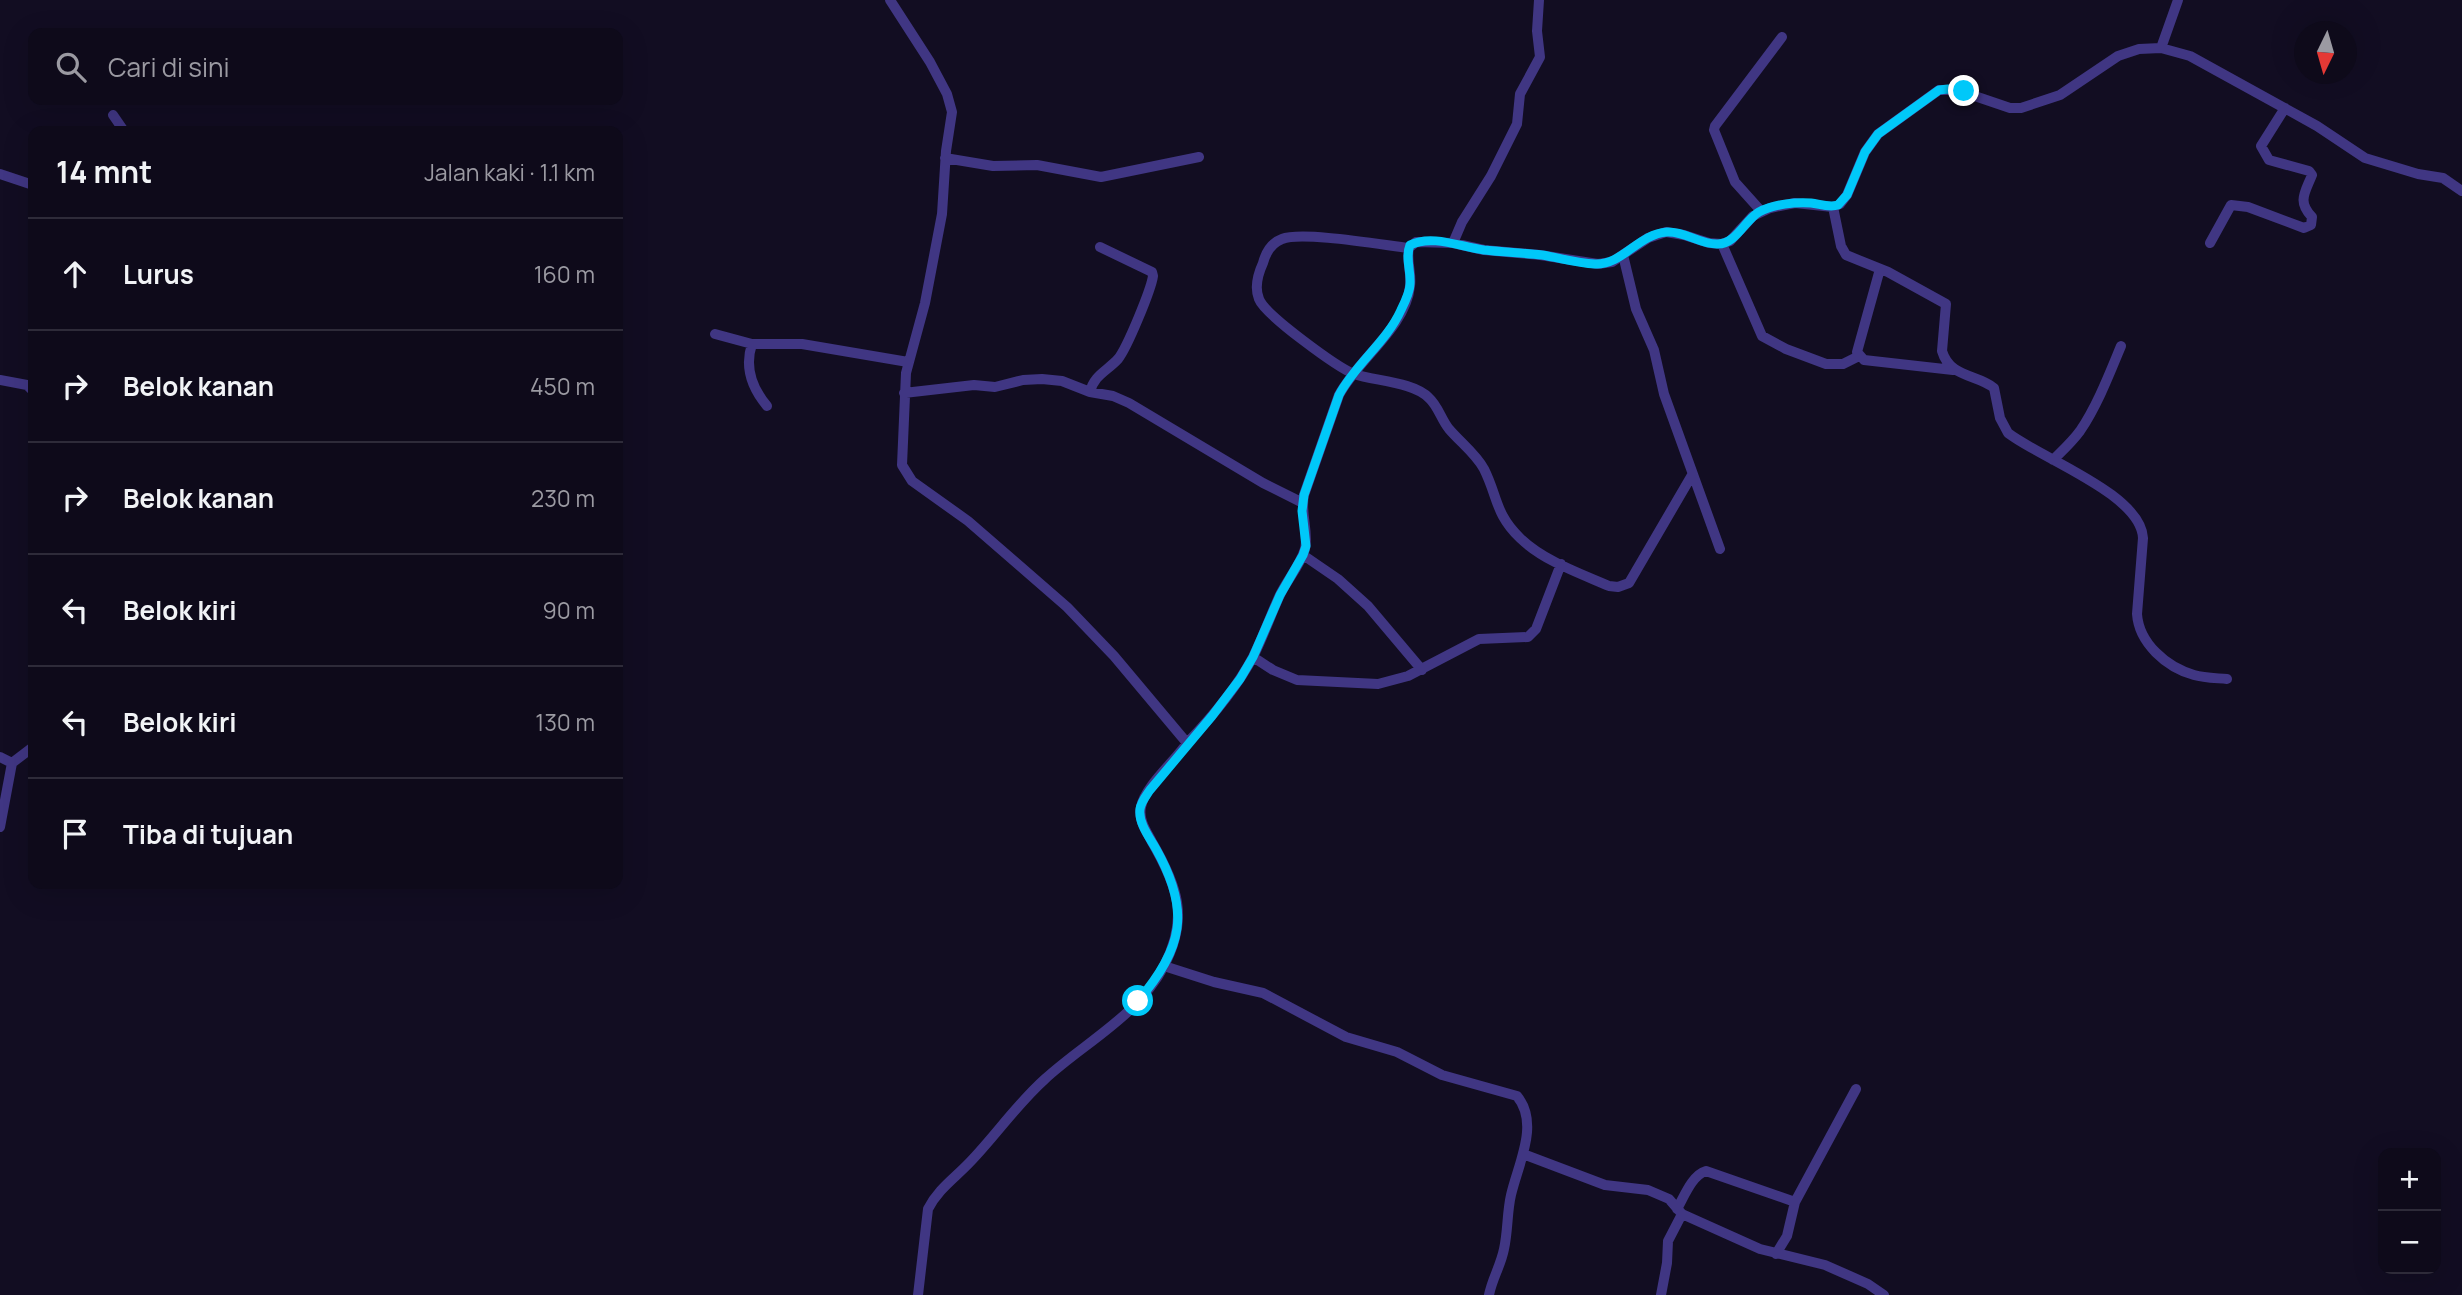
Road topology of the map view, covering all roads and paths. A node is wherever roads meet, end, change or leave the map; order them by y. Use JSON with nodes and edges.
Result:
{"nodes":[{"id":1,"x":890,"y":0,"type":"edge"},
{"id":2,"x":1539,"y":0,"type":"edge"},
{"id":3,"x":2178,"y":0,"type":"edge"},
{"id":4,"x":1782,"y":37,"type":"dead end"},
{"id":5,"x":2161,"y":48,"type":"junction"},
{"id":6,"x":2285,"y":108,"type":"junction"},
{"id":7,"x":113,"y":115,"type":"dead end"},
{"id":8,"x":121,"y":126,"type":"edge"},
{"id":9,"x":1199,"y":157,"type":"dead end"},
{"id":10,"x":945,"y":158,"type":"junction"},
{"id":11,"x":0,"y":174,"type":"edge"},
{"id":12,"x":28,"y":183,"type":"edge"},
{"id":13,"x":2462,"y":191,"type":"edge"},
{"id":14,"x":1833,"y":207,"type":"junction"},
{"id":15,"x":1761,"y":211,"type":"junction"},
{"id":16,"x":1452,"y":243,"type":"junction"},
{"id":17,"x":2210,"y":243,"type":"dead end"},
{"id":18,"x":1722,"y":244,"type":"junction"},
{"id":19,"x":1101,"y":247,"type":"dead end"},
{"id":20,"x":1409,"y":248,"type":"junction"},
{"id":21,"x":1623,"y":255,"type":"junction"},
{"id":22,"x":1880,"y":269,"type":"junction"},
{"id":23,"x":715,"y":334,"type":"dead end"},
{"id":24,"x":752,"y":344,"type":"junction"},
{"id":25,"x":2121,"y":346,"type":"dead end"},
{"id":26,"x":1859,"y":356,"type":"junction"},
{"id":27,"x":908,"y":362,"type":"junction"},
{"id":28,"x":1954,"y":370,"type":"junction"},
{"id":29,"x":1352,"y":373,"type":"junction"},
{"id":30,"x":0,"y":380,"type":"edge"},
{"id":31,"x":28,"y":386,"type":"edge"},
{"id":32,"x":1090,"y":392,"type":"junction"},
{"id":33,"x":904,"y":393,"type":"junction"},
{"id":34,"x":767,"y":406,"type":"dead end"},
{"id":35,"x":2053,"y":460,"type":"junction"},
{"id":36,"x":1692,"y":475,"type":"junction"},
{"id":37,"x":1303,"y":503,"type":"junction"},
{"id":38,"x":1720,"y":550,"type":"dead end"},
{"id":39,"x":1303,"y":555,"type":"junction"},
{"id":40,"x":1561,"y":564,"type":"junction"},
{"id":41,"x":1253,"y":657,"type":"junction"},
{"id":42,"x":1422,"y":670,"type":"junction"},
{"id":43,"x":2227,"y":679,"type":"dead end"},
{"id":44,"x":1187,"y":743,"type":"junction"},
{"id":45,"x":28,"y":751,"type":"edge"},
{"id":46,"x":0,"y":757,"type":"edge"},
{"id":47,"x":12,"y":763,"type":"junction"},
{"id":48,"x":0,"y":827,"type":"edge"},
{"id":49,"x":1164,"y":966,"type":"junction"},
{"id":50,"x":1856,"y":1089,"type":"dead end"},
{"id":51,"x":1524,"y":1154,"type":"junction"},
{"id":52,"x":1795,"y":1202,"type":"junction"},
{"id":53,"x":1680,"y":1211,"type":"junction"},
{"id":54,"x":1776,"y":1254,"type":"junction"},
{"id":55,"x":918,"y":1295,"type":"edge"},
{"id":56,"x":1489,"y":1295,"type":"edge"},
{"id":57,"x":1661,"y":1295,"type":"edge"},
{"id":58,"x":1884,"y":1295,"type":"edge"}],
"edges":[{"from":1,"to":10,"type":"street"},
{"from":2,"to":16,"type":"street"},
{"from":3,"to":5,"type":"street"},
{"from":4,"to":15,"type":"street"},
{"from":5,"to":6,"type":"street"},
{"from":5,"to":14,"type":"street"},
{"from":6,"to":13,"type":"street"},
{"from":6,"to":17,"type":"street"},
{"from":7,"to":8,"type":"street"},
{"from":9,"to":10,"type":"street"},
{"from":10,"to":27,"type":"street"},
{"from":11,"to":12,"type":"street"},
{"from":14,"to":15,"type":"street"},
{"from":14,"to":22,"type":"street"},
{"from":15,"to":18,"type":"street"},
{"from":16,"to":20,"type":"street"},
{"from":16,"to":21,"type":"street"},
{"from":18,"to":21,"type":"street"},
{"from":18,"to":26,"type":"street"},
{"from":19,"to":32,"type":"street"},
{"from":20,"to":29,"type":"street"},
{"from":20,"to":29,"type":"street"},
{"from":21,"to":36,"type":"street"},
{"from":22,"to":26,"type":"street"},
{"from":22,"to":28,"type":"street"},
{"from":23,"to":24,"type":"street"},
{"from":24,"to":27,"type":"street"},
{"from":24,"to":34,"type":"street"},
{"from":25,"to":35,"type":"street"},
{"from":26,"to":28,"type":"street"},
{"from":27,"to":33,"type":"street"},
{"from":28,"to":35,"type":"street"},
{"from":29,"to":37,"type":"street"},
{"from":29,"to":40,"type":"street"},
{"from":30,"to":31,"type":"street"},
{"from":32,"to":33,"type":"street"},
{"from":32,"to":37,"type":"street"},
{"from":33,"to":44,"type":"street"},
{"from":35,"to":43,"type":"street"},
{"from":36,"to":38,"type":"street"},
{"from":36,"to":40,"type":"street"},
{"from":37,"to":39,"type":"street"},
{"from":39,"to":41,"type":"street"},
{"from":39,"to":42,"type":"street"},
{"from":40,"to":42,"type":"street"},
{"from":41,"to":42,"type":"street"},
{"from":41,"to":44,"type":"street"},
{"from":44,"to":49,"type":"street"},
{"from":45,"to":47,"type":"street"},
{"from":46,"to":47,"type":"street"},
{"from":47,"to":48,"type":"street"},
{"from":49,"to":51,"type":"street"},
{"from":49,"to":55,"type":"street"},
{"from":50,"to":52,"type":"street"},
{"from":51,"to":53,"type":"street"},
{"from":51,"to":56,"type":"street"},
{"from":52,"to":53,"type":"street"},
{"from":52,"to":54,"type":"street"},
{"from":53,"to":54,"type":"street"},
{"from":53,"to":57,"type":"street"},
{"from":54,"to":58,"type":"street"}]}
